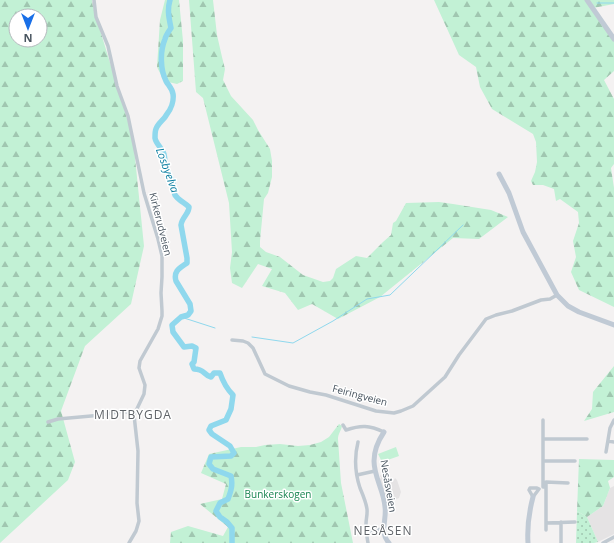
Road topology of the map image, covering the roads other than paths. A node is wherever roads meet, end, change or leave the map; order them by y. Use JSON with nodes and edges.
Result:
{"nodes":[{"id":1,"x":94,"y":0,"type":"edge"},
{"id":2,"x":587,"y":0,"type":"edge"},
{"id":3,"x":614,"y":39,"type":"edge"},
{"id":4,"x":499,"y":174,"type":"dead end"},
{"id":5,"x":557,"y":295,"type":"junction"},
{"id":6,"x":614,"y":325,"type":"edge"},
{"id":7,"x":232,"y":340,"type":"dead end"},
{"id":8,"x":134,"y":415,"type":"junction"},
{"id":9,"x":543,"y":420,"type":"dead end"},
{"id":10,"x":614,"y":420,"type":"edge"},
{"id":11,"x":48,"y":422,"type":"dead end"},
{"id":12,"x":343,"y":425,"type":"dead end"},
{"id":13,"x":384,"y":432,"type":"joint"},
{"id":14,"x":543,"y":439,"type":"junction"},
{"id":15,"x":587,"y":439,"type":"dead end"},
{"id":16,"x":608,"y":441,"type":"junction"},
{"id":17,"x":358,"y":442,"type":"dead end"},
{"id":18,"x":614,"y":442,"type":"edge"},
{"id":19,"x":606,"y":452,"type":"dead end"},
{"id":20,"x":543,"y":461,"type":"junction"},
{"id":21,"x":575,"y":462,"type":"dead end"},
{"id":22,"x":375,"y":471,"type":"junction"},
{"id":23,"x":357,"y":475,"type":"junction"},
{"id":24,"x":568,"y":483,"type":"dead end"},
{"id":25,"x":545,"y":486,"type":"junction"},
{"id":26,"x":539,"y":490,"type":"junction"},
{"id":27,"x":533,"y":497,"type":"junction"},
{"id":28,"x":561,"y":522,"type":"junction"},
{"id":29,"x":575,"y":522,"type":"dead end"},
{"id":30,"x":546,"y":523,"type":"junction"},
{"id":31,"x":384,"y":530,"type":"junction"},
{"id":32,"x":546,"y":530,"type":"dead end"},
{"id":33,"x":369,"y":532,"type":"junction"},
{"id":34,"x":614,"y":537,"type":"edge"},
{"id":35,"x":129,"y":543,"type":"edge"},
{"id":36,"x":368,"y":543,"type":"edge"},
{"id":37,"x":389,"y":543,"type":"edge"},
{"id":38,"x":528,"y":543,"type":"edge"},
{"id":39,"x":561,"y":543,"type":"edge"},
{"id":40,"x":603,"y":543,"type":"edge"}],
"edges":[{"from":1,"to":8,"type":"street","name":"Kirkerudveien"},
{"from":2,"to":3,"type":"street"},
{"from":4,"to":5,"type":"street"},
{"from":5,"to":6,"type":"street"},
{"from":5,"to":7,"type":"street","name":"Feiringveien"},
{"from":8,"to":11,"type":"street"},
{"from":8,"to":35,"type":"street"},
{"from":9,"to":14,"type":"street"},
{"from":10,"to":16,"type":"street"},
{"from":12,"to":13,"type":"street"},
{"from":13,"to":22,"type":"street","name":"Nesåsveien"},
{"from":14,"to":15,"type":"street"},
{"from":14,"to":20,"type":"street"},
{"from":16,"to":18,"type":"street"},
{"from":16,"to":19,"type":"street"},
{"from":17,"to":23,"type":"street"},
{"from":20,"to":21,"type":"street"},
{"from":20,"to":25,"type":"street"},
{"from":22,"to":23,"type":"street"},
{"from":22,"to":31,"type":"street","name":"Nesåsveien"},
{"from":23,"to":33,"type":"street"},
{"from":24,"to":25,"type":"street"},
{"from":25,"to":26,"type":"street"},
{"from":25,"to":30,"type":"street"},
{"from":26,"to":27,"type":"street"},
{"from":26,"to":27,"type":"street"},
{"from":27,"to":38,"type":"street"},
{"from":28,"to":29,"type":"street"},
{"from":28,"to":30,"type":"street"},
{"from":28,"to":39,"type":"street"},
{"from":30,"to":32,"type":"street"},
{"from":31,"to":33,"type":"street"},
{"from":31,"to":37,"type":"street","name":"Nesåsveien"},
{"from":33,"to":36,"type":"street"},
{"from":34,"to":40,"type":"street"}]}
